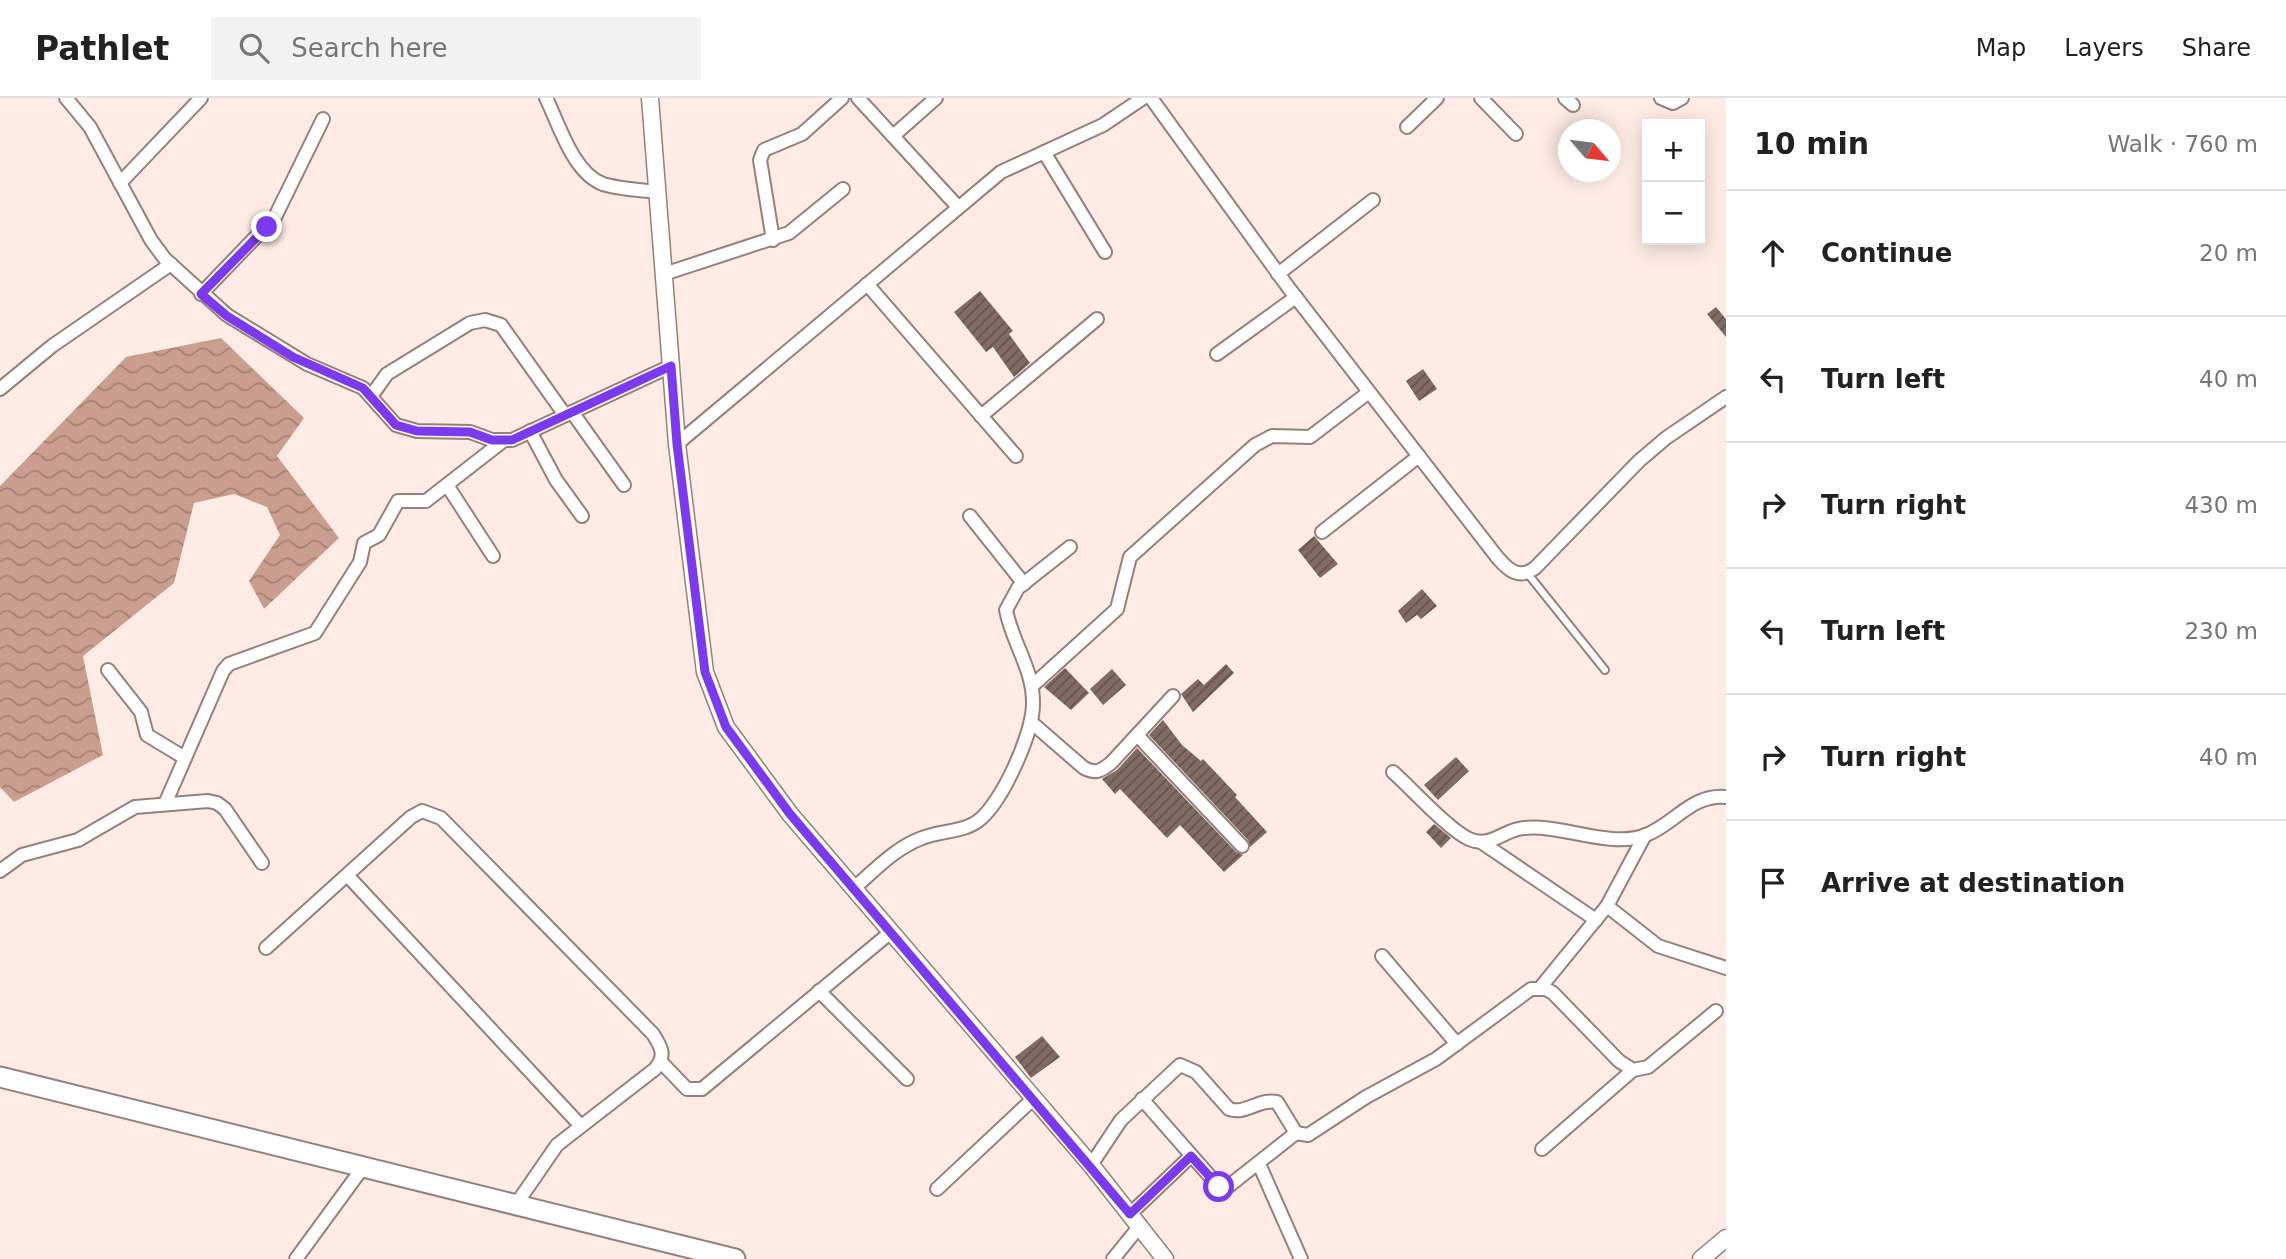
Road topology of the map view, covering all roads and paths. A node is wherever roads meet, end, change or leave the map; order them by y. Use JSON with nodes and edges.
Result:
{"nodes":[{"id":1,"x":66,"y":98,"type":"edge"},
{"id":2,"x":546,"y":98,"type":"edge"},
{"id":3,"x":650,"y":98,"type":"edge"},
{"id":4,"x":842,"y":98,"type":"edge"},
{"id":5,"x":858,"y":98,"type":"edge"},
{"id":6,"x":936,"y":98,"type":"edge"},
{"id":7,"x":1143,"y":98,"type":"edge"},
{"id":8,"x":1151,"y":98,"type":"edge"},
{"id":9,"x":1437,"y":98,"type":"edge"},
{"id":10,"x":1481,"y":98,"type":"edge"},
{"id":11,"x":1661,"y":98,"type":"edge"},
{"id":12,"x":1682,"y":98,"type":"edge"},
{"id":13,"x":200,"y":99,"type":"edge"},
{"id":14,"x":323,"y":119,"type":"dead end"},
{"id":15,"x":1407,"y":127,"type":"dead end"},
{"id":16,"x":1516,"y":134,"type":"dead end"},
{"id":17,"x":893,"y":136,"type":"junction"},
{"id":18,"x":1044,"y":152,"type":"junction"},
{"id":19,"x":120,"y":183,"type":"junction"},
{"id":20,"x":843,"y":189,"type":"dead end"},
{"id":21,"x":658,"y":192,"type":"junction"},
{"id":22,"x":1373,"y":200,"type":"dead end"},
{"id":23,"x":958,"y":207,"type":"junction"},
{"id":24,"x":773,"y":240,"type":"junction"},
{"id":25,"x":1105,"y":252,"type":"dead end"},
{"id":26,"x":171,"y":264,"type":"junction"},
{"id":27,"x":664,"y":274,"type":"junction"},
{"id":28,"x":1279,"y":274,"type":"junction"},
{"id":29,"x":867,"y":284,"type":"junction"},
{"id":30,"x":201,"y":294,"type":"junction"},
{"id":31,"x":1296,"y":297,"type":"junction"},
{"id":32,"x":1097,"y":319,"type":"dead end"},
{"id":33,"x":1217,"y":354,"type":"dead end"},
{"id":34,"x":671,"y":366,"type":"junction"},
{"id":35,"x":0,"y":389,"type":"edge"},
{"id":36,"x":1369,"y":392,"type":"junction"},
{"id":37,"x":372,"y":395,"type":"junction"},
{"id":38,"x":1726,"y":397,"type":"edge"},
{"id":39,"x":569,"y":413,"type":"junction"},
{"id":40,"x":981,"y":416,"type":"junction"},
{"id":41,"x":530,"y":431,"type":"junction"},
{"id":42,"x":503,"y":441,"type":"junction"},
{"id":43,"x":677,"y":444,"type":"junction"},
{"id":44,"x":1016,"y":456,"type":"dead end"},
{"id":45,"x":1419,"y":456,"type":"junction"},
{"id":46,"x":447,"y":485,"type":"junction"},
{"id":47,"x":624,"y":485,"type":"dead end"},
{"id":48,"x":582,"y":516,"type":"dead end"},
{"id":49,"x":970,"y":516,"type":"dead end"},
{"id":50,"x":1322,"y":532,"type":"dead end"},
{"id":51,"x":1070,"y":547,"type":"dead end"},
{"id":52,"x":493,"y":556,"type":"dead end"},
{"id":53,"x":1528,"y":574,"type":"junction"},
{"id":54,"x":1024,"y":584,"type":"junction"},
{"id":55,"x":108,"y":670,"type":"dead end"},
{"id":56,"x":1605,"y":670,"type":"dead end"},
{"id":57,"x":1032,"y":686,"type":"junction"},
{"id":58,"x":1173,"y":696,"type":"dead end"},
{"id":59,"x":1031,"y":722,"type":"junction"},
{"id":60,"x":1137,"y":735,"type":"junction"},
{"id":61,"x":185,"y":758,"type":"junction"},
{"id":62,"x":1394,"y":772,"type":"dead end"},
{"id":63,"x":1726,"y":797,"type":"edge"},
{"id":64,"x":165,"y":804,"type":"junction"},
{"id":65,"x":1645,"y":835,"type":"junction"},
{"id":66,"x":1481,"y":842,"type":"junction"},
{"id":67,"x":1242,"y":846,"type":"dead end"},
{"id":68,"x":262,"y":863,"type":"dead end"},
{"id":69,"x":0,"y":871,"type":"edge"},
{"id":70,"x":348,"y":875,"type":"junction"},
{"id":71,"x":854,"y":888,"type":"junction"},
{"id":72,"x":1607,"y":906,"type":"junction"},
{"id":73,"x":1596,"y":920,"type":"junction"},
{"id":74,"x":891,"y":932,"type":"junction"},
{"id":75,"x":266,"y":948,"type":"dead end"},
{"id":76,"x":1382,"y":956,"type":"dead end"},
{"id":77,"x":1726,"y":968,"type":"edge"},
{"id":78,"x":1540,"y":988,"type":"junction"},
{"id":79,"x":819,"y":992,"type":"junction"},
{"id":80,"x":1716,"y":1012,"type":"dead end"},
{"id":81,"x":1457,"y":1044,"type":"junction"},
{"id":82,"x":661,"y":1062,"type":"junction"},
{"id":83,"x":1633,"y":1070,"type":"junction"},
{"id":84,"x":0,"y":1077,"type":"edge"},
{"id":85,"x":907,"y":1079,"type":"dead end"},
{"id":86,"x":1034,"y":1098,"type":"junction"},
{"id":87,"x":1142,"y":1099,"type":"junction"},
{"id":88,"x":580,"y":1125,"type":"junction"},
{"id":89,"x":1296,"y":1133,"type":"junction"},
{"id":90,"x":1542,"y":1149,"type":"dead end"},
{"id":91,"x":1191,"y":1156,"type":"junction"},
{"id":92,"x":1259,"y":1164,"type":"junction"},
{"id":93,"x":1091,"y":1165,"type":"junction"},
{"id":94,"x":364,"y":1166,"type":"junction"},
{"id":95,"x":937,"y":1189,"type":"dead end"},
{"id":96,"x":517,"y":1203,"type":"junction"},
{"id":97,"x":1134,"y":1221,"type":"junction"},
{"id":98,"x":1726,"y":1238,"type":"edge"},
{"id":99,"x":296,"y":1259,"type":"edge"},
{"id":100,"x":735,"y":1259,"type":"edge"},
{"id":101,"x":1113,"y":1259,"type":"edge"},
{"id":102,"x":1165,"y":1259,"type":"edge"},
{"id":103,"x":1301,"y":1259,"type":"edge"},
{"id":104,"x":1701,"y":1259,"type":"edge"}],
"edges":[{"from":1,"to":19,"type":"street"},
{"from":2,"to":21,"type":"street"},
{"from":3,"to":21,"type":"street"},
{"from":4,"to":24,"type":"street"},
{"from":5,"to":17,"type":"street"},
{"from":6,"to":17,"type":"street"},
{"from":7,"to":18,"type":"street"},
{"from":8,"to":28,"type":"street"},
{"from":9,"to":15,"type":"street"},
{"from":10,"to":16,"type":"street"},
{"from":11,"to":12,"type":"street"},
{"from":13,"to":19,"type":"street"},
{"from":14,"to":30,"type":"street"},
{"from":17,"to":23,"type":"street"},
{"from":18,"to":23,"type":"street"},
{"from":18,"to":25,"type":"street"},
{"from":19,"to":26,"type":"street"},
{"from":20,"to":24,"type":"street"},
{"from":21,"to":27,"type":"street"},
{"from":22,"to":28,"type":"street"},
{"from":23,"to":29,"type":"street"},
{"from":24,"to":27,"type":"street"},
{"from":26,"to":30,"type":"street"},
{"from":26,"to":35,"type":"street"},
{"from":27,"to":34,"type":"street"},
{"from":28,"to":31,"type":"street"},
{"from":29,"to":40,"type":"street"},
{"from":29,"to":43,"type":"street"},
{"from":30,"to":37,"type":"street"},
{"from":31,"to":33,"type":"street"},
{"from":31,"to":36,"type":"street"},
{"from":32,"to":40,"type":"street"},
{"from":34,"to":39,"type":"street"},
{"from":34,"to":43,"type":"street"},
{"from":36,"to":45,"type":"street"},
{"from":36,"to":57,"type":"street"},
{"from":37,"to":39,"type":"street"},
{"from":37,"to":42,"type":"street"},
{"from":38,"to":53,"type":"street"},
{"from":39,"to":41,"type":"street"},
{"from":39,"to":47,"type":"street"},
{"from":40,"to":44,"type":"street"},
{"from":41,"to":42,"type":"street"},
{"from":41,"to":48,"type":"street"},
{"from":42,"to":46,"type":"street"},
{"from":43,"to":71,"type":"street"},
{"from":45,"to":50,"type":"street"},
{"from":45,"to":53,"type":"street"},
{"from":46,"to":52,"type":"street"},
{"from":46,"to":61,"type":"street"},
{"from":49,"to":54,"type":"street"},
{"from":51,"to":54,"type":"street"},
{"from":53,"to":56,"type":"lane"},
{"from":54,"to":57,"type":"street"},
{"from":55,"to":61,"type":"street"},
{"from":57,"to":59,"type":"street"},
{"from":58,"to":60,"type":"street"},
{"from":59,"to":60,"type":"street"},
{"from":59,"to":71,"type":"street"},
{"from":60,"to":67,"type":"street"},
{"from":61,"to":64,"type":"street"},
{"from":62,"to":66,"type":"street"},
{"from":63,"to":65,"type":"street"},
{"from":64,"to":68,"type":"street"},
{"from":64,"to":69,"type":"street"},
{"from":65,"to":66,"type":"street"},
{"from":65,"to":72,"type":"street"},
{"from":66,"to":73,"type":"street"},
{"from":70,"to":75,"type":"street"},
{"from":70,"to":82,"type":"street"},
{"from":70,"to":88,"type":"street"},
{"from":71,"to":74,"type":"street"},
{"from":72,"to":73,"type":"street"},
{"from":72,"to":77,"type":"street"},
{"from":73,"to":78,"type":"street"},
{"from":74,"to":79,"type":"street"},
{"from":74,"to":86,"type":"street"},
{"from":76,"to":81,"type":"street"},
{"from":78,"to":81,"type":"street"},
{"from":78,"to":83,"type":"street"},
{"from":79,"to":82,"type":"street"},
{"from":79,"to":85,"type":"street"},
{"from":80,"to":83,"type":"street"},
{"from":81,"to":89,"type":"street"},
{"from":82,"to":88,"type":"street"},
{"from":83,"to":90,"type":"street"},
{"from":84,"to":94,"type":"main road"},
{"from":86,"to":93,"type":"street"},
{"from":86,"to":95,"type":"street"},
{"from":87,"to":89,"type":"street"},
{"from":87,"to":91,"type":"street"},
{"from":87,"to":93,"type":"street"},
{"from":88,"to":96,"type":"street"},
{"from":89,"to":92,"type":"street"},
{"from":91,"to":92,"type":"street"},
{"from":91,"to":97,"type":"street"},
{"from":92,"to":103,"type":"street"},
{"from":93,"to":97,"type":"street"},
{"from":94,"to":96,"type":"main road"},
{"from":94,"to":99,"type":"street"},
{"from":96,"to":100,"type":"main road"},
{"from":97,"to":101,"type":"street"},
{"from":97,"to":102,"type":"street"},
{"from":98,"to":104,"type":"street"}]}
